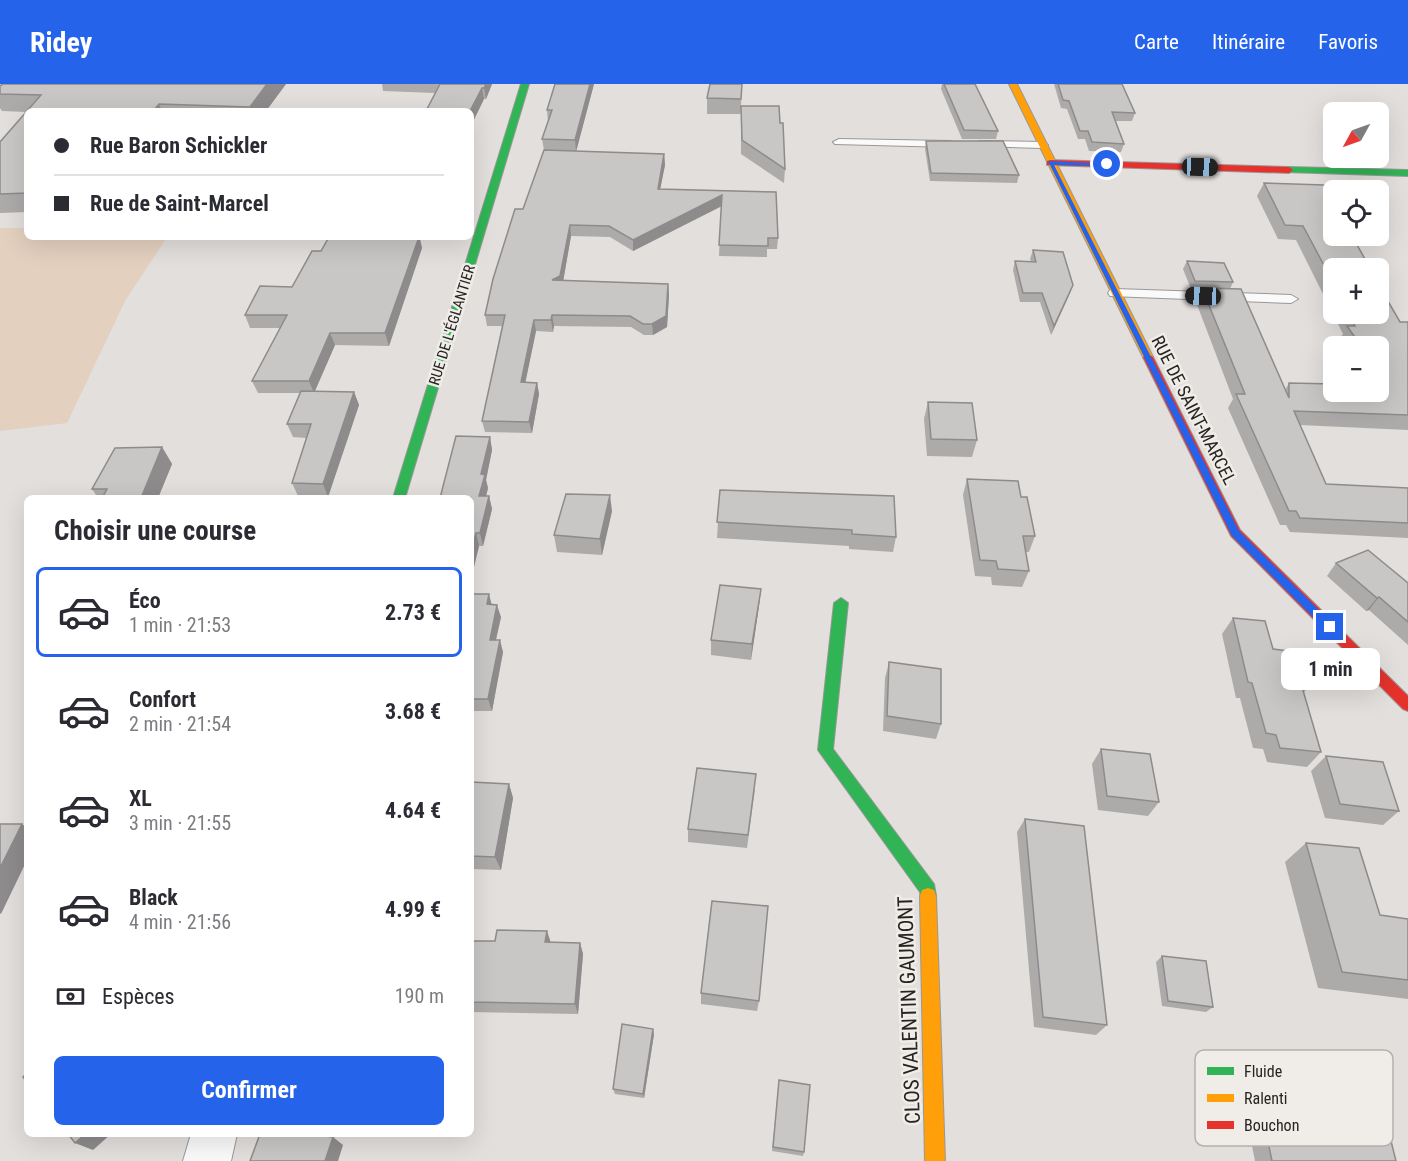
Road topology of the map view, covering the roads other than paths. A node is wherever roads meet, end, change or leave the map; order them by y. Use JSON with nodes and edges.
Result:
{"nodes":[{"id":1,"x":525,"y":84,"type":"edge"},
{"id":2,"x":1013,"y":84,"type":"edge"},
{"id":3,"x":839,"y":142,"type":"dead end"},
{"id":4,"x":1042,"y":145,"type":"junction"},
{"id":5,"x":1050,"y":163,"type":"junction"},
{"id":6,"x":1408,"y":173,"type":"edge"},
{"id":7,"x":1115,"y":292,"type":"junction"},
{"id":8,"x":1291,"y":299,"type":"dead end"},
{"id":9,"x":400,"y":495,"type":"edge"},
{"id":10,"x":841,"y":603,"type":"dead end"},
{"id":11,"x":1408,"y":705,"type":"edge"},
{"id":12,"x":213,"y":1137,"type":"edge"},
{"id":13,"x":207,"y":1161,"type":"edge"},
{"id":14,"x":935,"y":1161,"type":"edge"}],
"edges":[{"from":1,"to":9,"type":"street","name":"RUE DE L'ÉGLANTIER"},
{"from":2,"to":4,"type":"street","name":"RUE DE SAINT-MARCEL"},
{"from":3,"to":4,"type":"lane"},
{"from":4,"to":5,"type":"street","name":"RUE DE SAINT-MARCEL"},
{"from":5,"to":6,"type":"street"},
{"from":5,"to":7,"type":"street","name":"RUE DE SAINT-MARCEL"},
{"from":7,"to":8,"type":"lane"},
{"from":7,"to":11,"type":"street","name":"RUE DE SAINT-MARCEL"},
{"from":10,"to":14,"type":"street","name":"CLOS VALENTIN GAUMONT"},
{"from":12,"to":13,"type":"street"}]}
